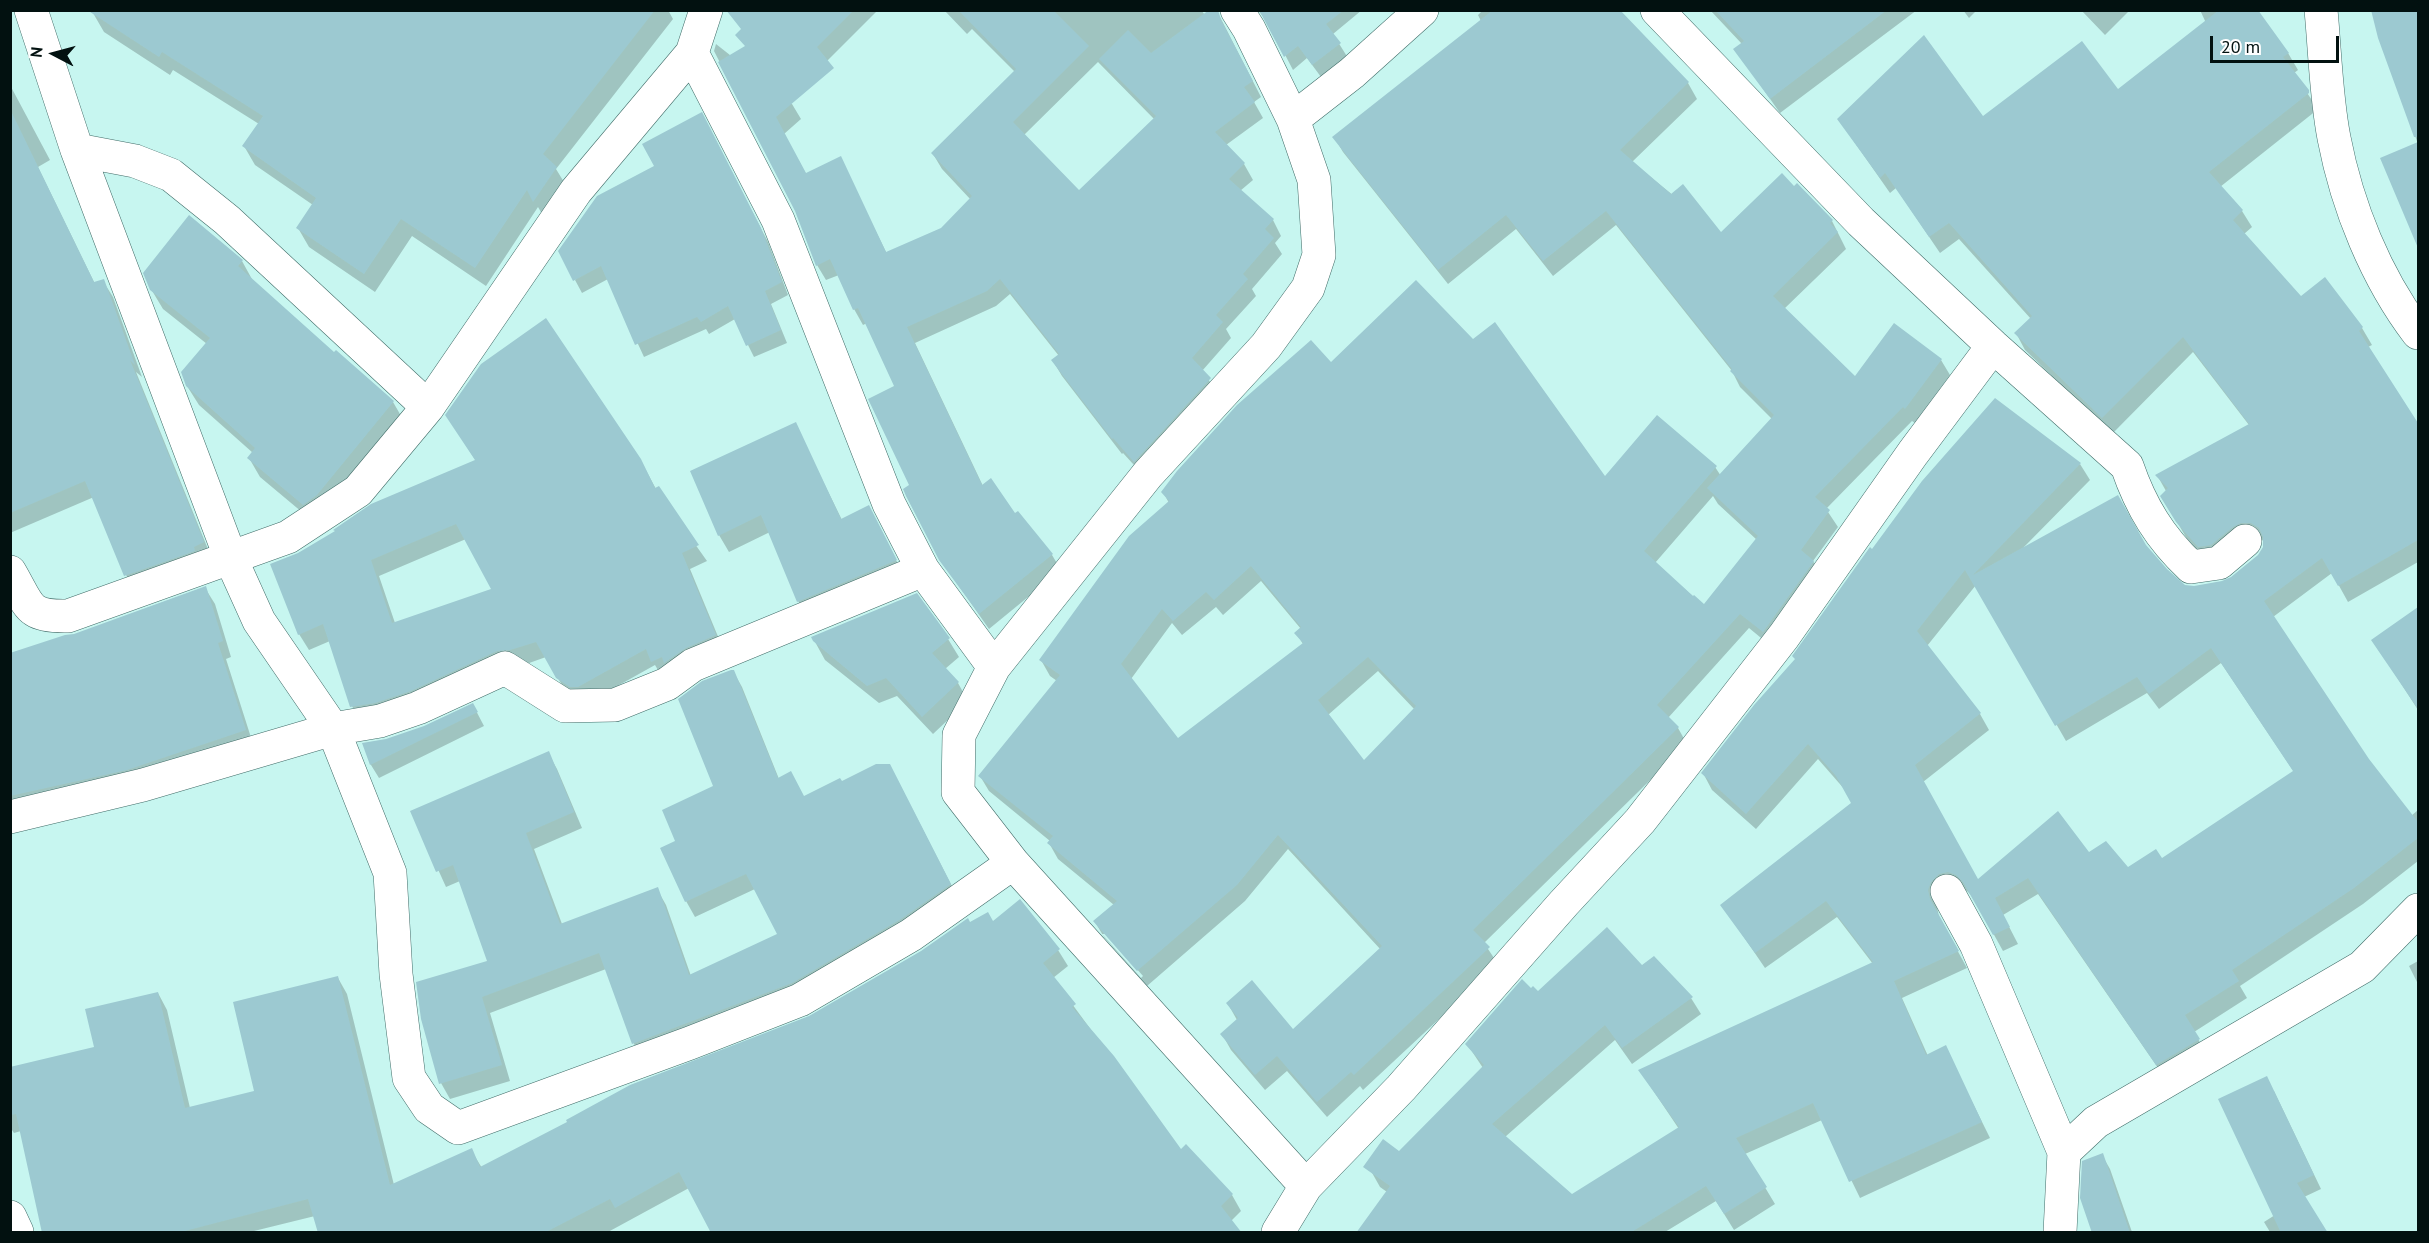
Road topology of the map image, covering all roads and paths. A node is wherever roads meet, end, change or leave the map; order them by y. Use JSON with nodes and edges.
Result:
{"nodes":[{"id":1,"x":31,"y":10,"type":"edge"},
{"id":2,"x":706,"y":10,"type":"edge"},
{"id":3,"x":1238,"y":10,"type":"edge"},
{"id":4,"x":1422,"y":10,"type":"edge"},
{"id":5,"x":1657,"y":10,"type":"edge"},
{"id":6,"x":2321,"y":10,"type":"edge"},
{"id":7,"x":692,"y":53,"type":"junction"},
{"id":8,"x":1293,"y":119,"type":"junction"},
{"id":9,"x":76,"y":150,"type":"junction"},
{"id":10,"x":2418,"y":333,"type":"edge"},
{"id":11,"x":1993,"y":346,"type":"junction"},
{"id":12,"x":428,"y":407,"type":"junction"},
{"id":13,"x":2245,"y":541,"type":"dead end"},
{"id":14,"x":231,"y":559,"type":"junction"},
{"id":15,"x":923,"y":570,"type":"junction"},
{"id":16,"x":10,"y":572,"type":"edge"},
{"id":17,"x":994,"y":668,"type":"junction"},
{"id":18,"x":333,"y":729,"type":"junction"},
{"id":19,"x":10,"y":817,"type":"edge"},
{"id":20,"x":1013,"y":863,"type":"junction"},
{"id":21,"x":1947,"y":891,"type":"dead end"},
{"id":22,"x":2418,"y":910,"type":"edge"},
{"id":23,"x":2064,"y":1152,"type":"junction"},
{"id":24,"x":1306,"y":1186,"type":"junction"},
{"id":25,"x":10,"y":1217,"type":"edge"},
{"id":26,"x":16,"y":1233,"type":"edge"},
{"id":27,"x":1278,"y":1233,"type":"edge"},
{"id":28,"x":2060,"y":1233,"type":"edge"}],
"edges":[{"from":1,"to":9,"type":"street"},
{"from":2,"to":7,"type":"street"},
{"from":3,"to":8,"type":"street"},
{"from":4,"to":8,"type":"street"},
{"from":5,"to":11,"type":"street"},
{"from":6,"to":10,"type":"street"},
{"from":7,"to":12,"type":"street"},
{"from":7,"to":15,"type":"street"},
{"from":8,"to":17,"type":"street"},
{"from":9,"to":12,"type":"street"},
{"from":9,"to":14,"type":"street"},
{"from":11,"to":13,"type":"street"},
{"from":11,"to":24,"type":"street"},
{"from":12,"to":14,"type":"street"},
{"from":14,"to":16,"type":"street"},
{"from":14,"to":18,"type":"street"},
{"from":15,"to":17,"type":"street"},
{"from":15,"to":18,"type":"street"},
{"from":17,"to":20,"type":"street"},
{"from":18,"to":19,"type":"street"},
{"from":18,"to":20,"type":"street"},
{"from":20,"to":24,"type":"street"},
{"from":21,"to":23,"type":"street"},
{"from":22,"to":23,"type":"street"},
{"from":23,"to":28,"type":"street"},
{"from":24,"to":27,"type":"street"},
{"from":25,"to":26,"type":"street"}]}
